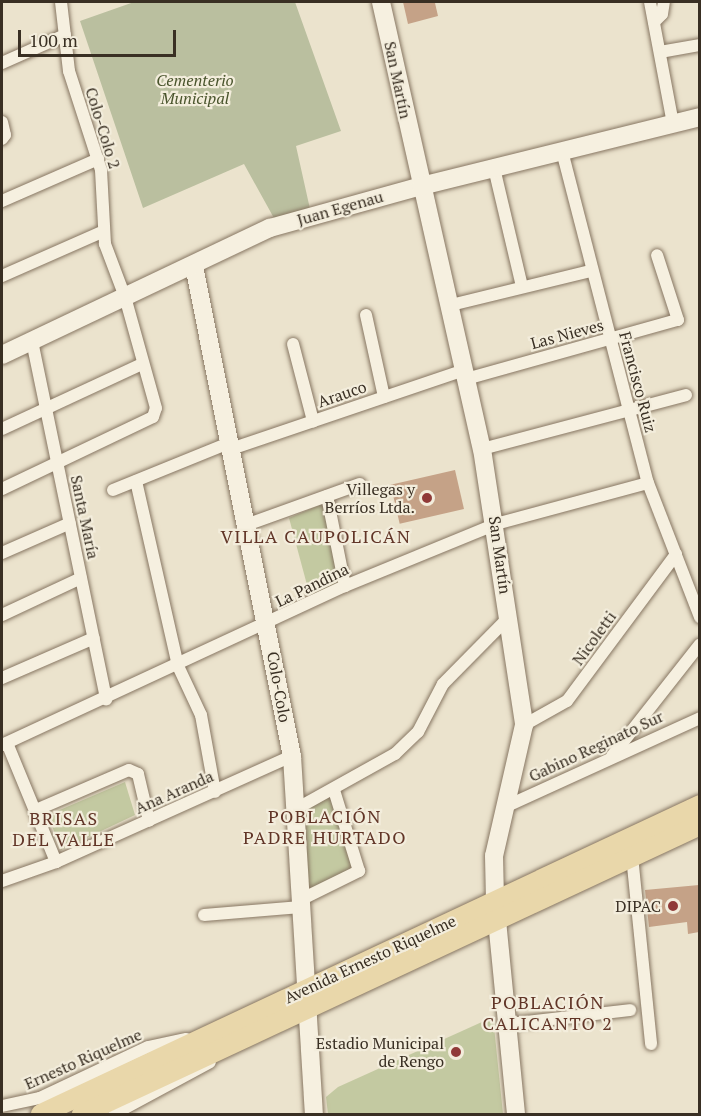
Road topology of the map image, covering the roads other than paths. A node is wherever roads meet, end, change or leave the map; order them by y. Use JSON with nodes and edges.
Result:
{"nodes":[{"id":1,"x":61,"y":2,"type":"edge"},
{"id":2,"x":381,"y":2,"type":"edge"},
{"id":3,"x":650,"y":2,"type":"edge"},
{"id":4,"x":664,"y":2,"type":"edge"},
{"id":5,"x":654,"y":22,"type":"junction"},
{"id":6,"x":65,"y":35,"type":"junction"},
{"id":7,"x":699,"y":45,"type":"edge"},
{"id":8,"x":660,"y":52,"type":"junction"},
{"id":9,"x":2,"y":63,"type":"edge"},
{"id":10,"x":699,"y":117,"type":"edge"},
{"id":11,"x":2,"y":122,"type":"edge"},
{"id":12,"x":673,"y":124,"type":"junction"},
{"id":13,"x":2,"y":139,"type":"edge"},
{"id":14,"x":562,"y":151,"type":"junction"},
{"id":15,"x":98,"y":159,"type":"junction"},
{"id":16,"x":494,"y":168,"type":"junction"},
{"id":17,"x":421,"y":186,"type":"junction"},
{"id":18,"x":2,"y":201,"type":"edge"},
{"id":19,"x":104,"y":231,"type":"junction"},
{"id":20,"x":657,"y":255,"type":"dead end"},
{"id":21,"x":194,"y":266,"type":"junction"},
{"id":22,"x":591,"y":271,"type":"junction"},
{"id":23,"x":2,"y":276,"type":"edge"},
{"id":24,"x":522,"y":286,"type":"junction"},
{"id":25,"x":125,"y":297,"type":"junction"},
{"id":26,"x":451,"y":305,"type":"junction"},
{"id":27,"x":366,"y":315,"type":"dead end"},
{"id":28,"x":609,"y":339,"type":"junction"},
{"id":29,"x":32,"y":341,"type":"junction"},
{"id":30,"x":293,"y":344,"type":"dead end"},
{"id":31,"x":2,"y":356,"type":"edge"},
{"id":32,"x":142,"y":364,"type":"junction"},
{"id":33,"x":465,"y":374,"type":"junction"},
{"id":34,"x":686,"y":395,"type":"dead end"},
{"id":35,"x":384,"y":397,"type":"junction"},
{"id":36,"x":46,"y":408,"type":"junction"},
{"id":37,"x":628,"y":412,"type":"junction"},
{"id":38,"x":313,"y":421,"type":"junction"},
{"id":39,"x":2,"y":429,"type":"edge"},
{"id":40,"x":230,"y":446,"type":"junction"},
{"id":41,"x":482,"y":449,"type":"junction"},
{"id":42,"x":58,"y":463,"type":"junction"},
{"id":43,"x":136,"y":481,"type":"junction"},
{"id":44,"x":648,"y":483,"type":"junction"},
{"id":45,"x":360,"y":484,"type":"dead end"},
{"id":46,"x":2,"y":489,"type":"edge"},
{"id":47,"x":113,"y":490,"type":"dead end"},
{"id":48,"x":327,"y":496,"type":"junction"},
{"id":49,"x":70,"y":523,"type":"junction"},
{"id":50,"x":496,"y":524,"type":"junction"},
{"id":51,"x":246,"y":525,"type":"junction"},
{"id":52,"x":2,"y":554,"type":"edge"},
{"id":53,"x":676,"y":554,"type":"junction"},
{"id":54,"x":81,"y":578,"type":"junction"},
{"id":55,"x":345,"y":586,"type":"junction"},
{"id":56,"x":2,"y":615,"type":"edge"},
{"id":57,"x":509,"y":617,"type":"junction"},
{"id":58,"x":699,"y":617,"type":"edge"},
{"id":59,"x":268,"y":625,"type":"junction"},
{"id":60,"x":94,"y":638,"type":"junction"},
{"id":61,"x":699,"y":644,"type":"edge"},
{"id":62,"x":178,"y":666,"type":"junction"},
{"id":63,"x":2,"y":678,"type":"edge"},
{"id":64,"x":106,"y":699,"type":"junction"},
{"id":65,"x":699,"y":717,"type":"edge"},
{"id":66,"x":524,"y":725,"type":"junction"},
{"id":67,"x":4,"y":744,"type":"edge"},
{"id":68,"x":292,"y":756,"type":"junction"},
{"id":69,"x":612,"y":757,"type":"junction"},
{"id":70,"x":334,"y":790,"type":"junction"},
{"id":71,"x":215,"y":792,"type":"junction"},
{"id":72,"x":699,"y":805,"type":"edge"},
{"id":73,"x":507,"y":806,"type":"junction"},
{"id":74,"x":296,"y":809,"type":"junction"},
{"id":75,"x":36,"y":810,"type":"junction"},
{"id":76,"x":149,"y":821,"type":"junction"},
{"id":77,"x":699,"y":825,"type":"edge"},
{"id":78,"x":632,"y":856,"type":"junction"},
{"id":79,"x":56,"y":862,"type":"junction"},
{"id":80,"x":2,"y":881,"type":"edge"},
{"id":81,"x":300,"y":904,"type":"junction"},
{"id":82,"x":496,"y":909,"type":"junction"},
{"id":83,"x":204,"y":915,"type":"dead end"},
{"id":84,"x":305,"y":991,"type":"junction"},
{"id":85,"x":630,"y":1010,"type":"dead end"},
{"id":86,"x":306,"y":1011,"type":"junction"},
{"id":87,"x":508,"y":1024,"type":"junction"},
{"id":88,"x":213,"y":1033,"type":"junction"},
{"id":89,"x":240,"y":1041,"type":"junction"},
{"id":90,"x":651,"y":1044,"type":"dead end"},
{"id":91,"x":2,"y":1106,"type":"edge"},
{"id":92,"x":41,"y":1114,"type":"edge"},
{"id":93,"x":82,"y":1114,"type":"edge"},
{"id":94,"x":114,"y":1114,"type":"edge"},
{"id":95,"x":314,"y":1114,"type":"edge"},
{"id":96,"x":516,"y":1114,"type":"edge"}],
"edges":[{"from":1,"to":6,"type":"street","name":"Colo-Colo 2"},
{"from":2,"to":17,"type":"main road","name":"San Martín"},
{"from":3,"to":5,"type":"street"},
{"from":4,"to":5,"type":"street"},
{"from":5,"to":8,"type":"street"},
{"from":6,"to":9,"type":"street"},
{"from":6,"to":15,"type":"street","name":"Colo-Colo 2"},
{"from":7,"to":8,"type":"street"},
{"from":8,"to":12,"type":"street"},
{"from":10,"to":12,"type":"main road","name":"Juan Egenau"},
{"from":11,"to":13,"type":"street"},
{"from":12,"to":14,"type":"main road","name":"Juan Egenau"},
{"from":14,"to":16,"type":"main road","name":"Juan Egenau"},
{"from":14,"to":22,"type":"street","name":"Francisco Ruiz"},
{"from":15,"to":18,"type":"street"},
{"from":15,"to":19,"type":"street","name":"Colo-Colo 2"},
{"from":16,"to":17,"type":"main road","name":"Juan Egenau"},
{"from":16,"to":24,"type":"street"},
{"from":17,"to":21,"type":"main road","name":"Juan Egenau"},
{"from":17,"to":26,"type":"main road","name":"San Martín"},
{"from":19,"to":23,"type":"street"},
{"from":19,"to":25,"type":"street","name":"Colo-Colo 2"},
{"from":20,"to":28,"type":"street","name":"Las Nieves"},
{"from":21,"to":25,"type":"main road","name":"Juan Egenau"},
{"from":21,"to":40,"type":"main road","name":"Colo-Colo"},
{"from":22,"to":24,"type":"street"},
{"from":22,"to":28,"type":"street","name":"Francisco Ruiz"},
{"from":24,"to":26,"type":"street"},
{"from":25,"to":29,"type":"main road","name":"Juan Egenau"},
{"from":25,"to":32,"type":"street","name":"Colo-Colo 2"},
{"from":26,"to":33,"type":"main road","name":"San Martín"},
{"from":27,"to":35,"type":"street"},
{"from":28,"to":33,"type":"street","name":"Las Nieves"},
{"from":28,"to":37,"type":"street","name":"Francisco Ruiz"},
{"from":29,"to":31,"type":"main road","name":"Juan Egenau"},
{"from":29,"to":36,"type":"street","name":"Santa María"},
{"from":30,"to":38,"type":"street"},
{"from":32,"to":36,"type":"street"},
{"from":32,"to":42,"type":"street","name":"Colo-Colo 2"},
{"from":33,"to":35,"type":"street","name":"Arauco"},
{"from":33,"to":41,"type":"main road","name":"San Martín"},
{"from":34,"to":37,"type":"street"},
{"from":35,"to":38,"type":"street","name":"Arauco"},
{"from":36,"to":39,"type":"street"},
{"from":36,"to":42,"type":"street","name":"Santa María"},
{"from":37,"to":41,"type":"street"},
{"from":37,"to":44,"type":"street","name":"Francisco Ruiz"},
{"from":38,"to":40,"type":"street","name":"Arauco"},
{"from":40,"to":43,"type":"street","name":"Arauco"},
{"from":40,"to":51,"type":"main road","name":"Colo-Colo"},
{"from":41,"to":50,"type":"main road","name":"San Martín"},
{"from":42,"to":46,"type":"street"},
{"from":42,"to":49,"type":"street","name":"Santa María"},
{"from":43,"to":47,"type":"street","name":"Arauco"},
{"from":43,"to":62,"type":"street"},
{"from":44,"to":50,"type":"street","name":"La Pandina"},
{"from":44,"to":53,"type":"street","name":"Francisco Ruiz"},
{"from":45,"to":48,"type":"street"},
{"from":48,"to":51,"type":"street"},
{"from":48,"to":55,"type":"street"},
{"from":49,"to":52,"type":"street"},
{"from":49,"to":54,"type":"street","name":"Santa María"},
{"from":50,"to":55,"type":"street","name":"La Pandina"},
{"from":50,"to":57,"type":"main road","name":"San Martín"},
{"from":51,"to":59,"type":"main road","name":"Colo-Colo"},
{"from":53,"to":58,"type":"street","name":"Francisco Ruiz"},
{"from":53,"to":66,"type":"street","name":"Nicoletti"},
{"from":54,"to":56,"type":"street"},
{"from":54,"to":60,"type":"street","name":"Santa María"},
{"from":55,"to":59,"type":"street","name":"La Pandina"},
{"from":57,"to":66,"type":"main road","name":"San Martín"},
{"from":57,"to":70,"type":"street"},
{"from":59,"to":62,"type":"street","name":"La Pandina"},
{"from":59,"to":68,"type":"main road","name":"Colo-Colo"},
{"from":60,"to":63,"type":"street"},
{"from":60,"to":64,"type":"street","name":"Santa María"},
{"from":61,"to":69,"type":"street"},
{"from":62,"to":64,"type":"street","name":"La Pandina"},
{"from":62,"to":71,"type":"street"},
{"from":64,"to":67,"type":"street","name":"La Pandina"},
{"from":65,"to":69,"type":"street","name":"Gabino Reginato Sur"},
{"from":66,"to":73,"type":"main road","name":"San Martín"},
{"from":67,"to":75,"type":"street"},
{"from":68,"to":71,"type":"street","name":"Ana Aranda"},
{"from":68,"to":74,"type":"main road","name":"Colo-Colo"},
{"from":69,"to":73,"type":"street","name":"Gabino Reginato Sur"},
{"from":70,"to":74,"type":"street"},
{"from":70,"to":81,"type":"street"},
{"from":71,"to":76,"type":"street","name":"Ana Aranda"},
{"from":72,"to":82,"type":"main road","name":"Avenida Ernesto Riquelme"},
{"from":73,"to":82,"type":"main road","name":"San Martín"},
{"from":74,"to":81,"type":"main road","name":"Colo-Colo"},
{"from":75,"to":76,"type":"street"},
{"from":75,"to":79,"type":"street"},
{"from":76,"to":79,"type":"street","name":"Ana Aranda"},
{"from":77,"to":78,"type":"main road","name":"Avenida Ernesto Riquelme"},
{"from":78,"to":82,"type":"main road","name":"Avenida Ernesto Riquelme"},
{"from":78,"to":90,"type":"street"},
{"from":79,"to":80,"type":"street","name":"Ana Aranda"},
{"from":81,"to":83,"type":"street"},
{"from":81,"to":84,"type":"main road","name":"Colo-Colo"},
{"from":82,"to":84,"type":"main road","name":"Avenida Ernesto Riquelme"},
{"from":82,"to":86,"type":"main road","name":"Avenida Ernesto Riquelme"},
{"from":82,"to":87,"type":"main road","name":"San Martín"},
{"from":84,"to":86,"type":"main road","name":"Colo-Colo"},
{"from":84,"to":88,"type":"main road","name":"Avenida Ernesto Riquelme"},
{"from":85,"to":87,"type":"street"},
{"from":86,"to":89,"type":"main road","name":"Avenida Ernesto Riquelme"},
{"from":86,"to":95,"type":"main road","name":"Colo-Colo"},
{"from":87,"to":96,"type":"main road","name":"San Martín"},
{"from":88,"to":91,"type":"street","name":"Ernesto Riquelme"},
{"from":88,"to":92,"type":"main road","name":"Avenida Ernesto Riquelme"},
{"from":89,"to":93,"type":"main road","name":"Avenida Ernesto Riquelme"},
{"from":89,"to":94,"type":"street"}]}
